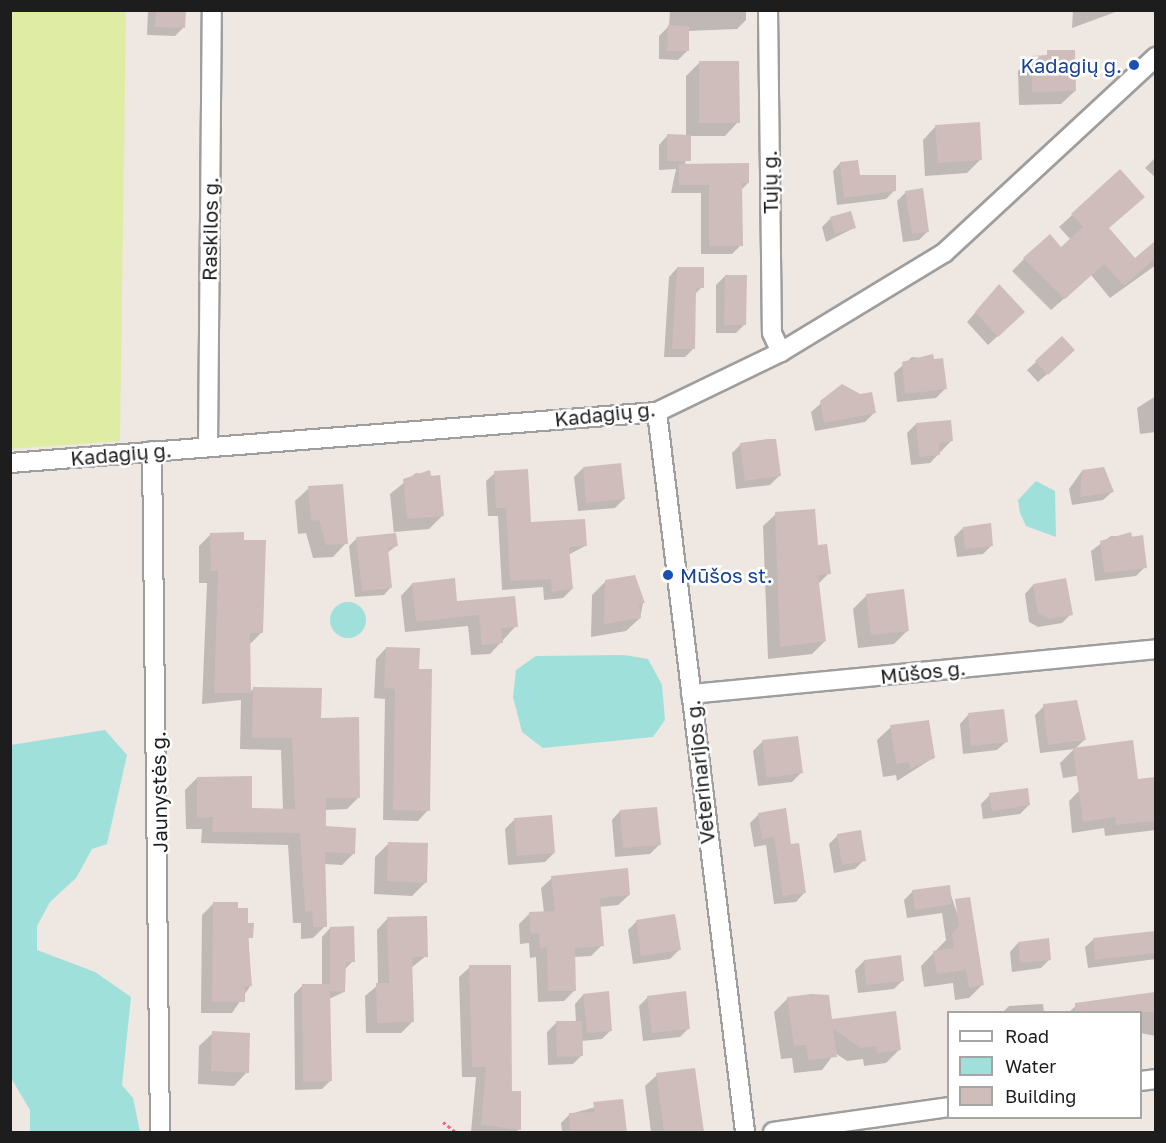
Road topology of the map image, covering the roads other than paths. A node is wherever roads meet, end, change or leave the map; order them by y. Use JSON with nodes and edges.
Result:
{"nodes":[{"id":1,"x":212,"y":10,"type":"edge"},
{"id":2,"x":768,"y":10,"type":"edge"},
{"id":3,"x":1155,"y":57,"type":"edge"},
{"id":4,"x":781,"y":352,"type":"junction"},
{"id":5,"x":657,"y":412,"type":"junction"},
{"id":6,"x":208,"y":447,"type":"junction"},
{"id":7,"x":152,"y":451,"type":"junction"},
{"id":8,"x":10,"y":463,"type":"edge"},
{"id":9,"x":1155,"y":649,"type":"edge"},
{"id":10,"x":691,"y":694,"type":"junction"},
{"id":11,"x":947,"y":1107,"type":"edge"},
{"id":12,"x":160,"y":1132,"type":"edge"},
{"id":13,"x":745,"y":1132,"type":"edge"},
{"id":14,"x":773,"y":1132,"type":"edge"}],
"edges":[{"from":1,"to":6,"type":"street","name":"Raskilos g."},
{"from":2,"to":4,"type":"street","name":"Tujų g."},
{"from":3,"to":4,"type":"street","name":"Kadagių g."},
{"from":4,"to":5,"type":"street","name":"Kadagių g."},
{"from":5,"to":6,"type":"street","name":"Kadagių g."},
{"from":5,"to":10,"type":"street","name":"Veterinarijos g."},
{"from":6,"to":7,"type":"street","name":"Kadagių g."},
{"from":7,"to":8,"type":"street","name":"Kadagių g."},
{"from":7,"to":12,"type":"street","name":"Jaunystės g."},
{"from":9,"to":10,"type":"street","name":"Mūšos g."},
{"from":10,"to":13,"type":"street","name":"Veterinarijos g."},
{"from":11,"to":14,"type":"street"}]}
